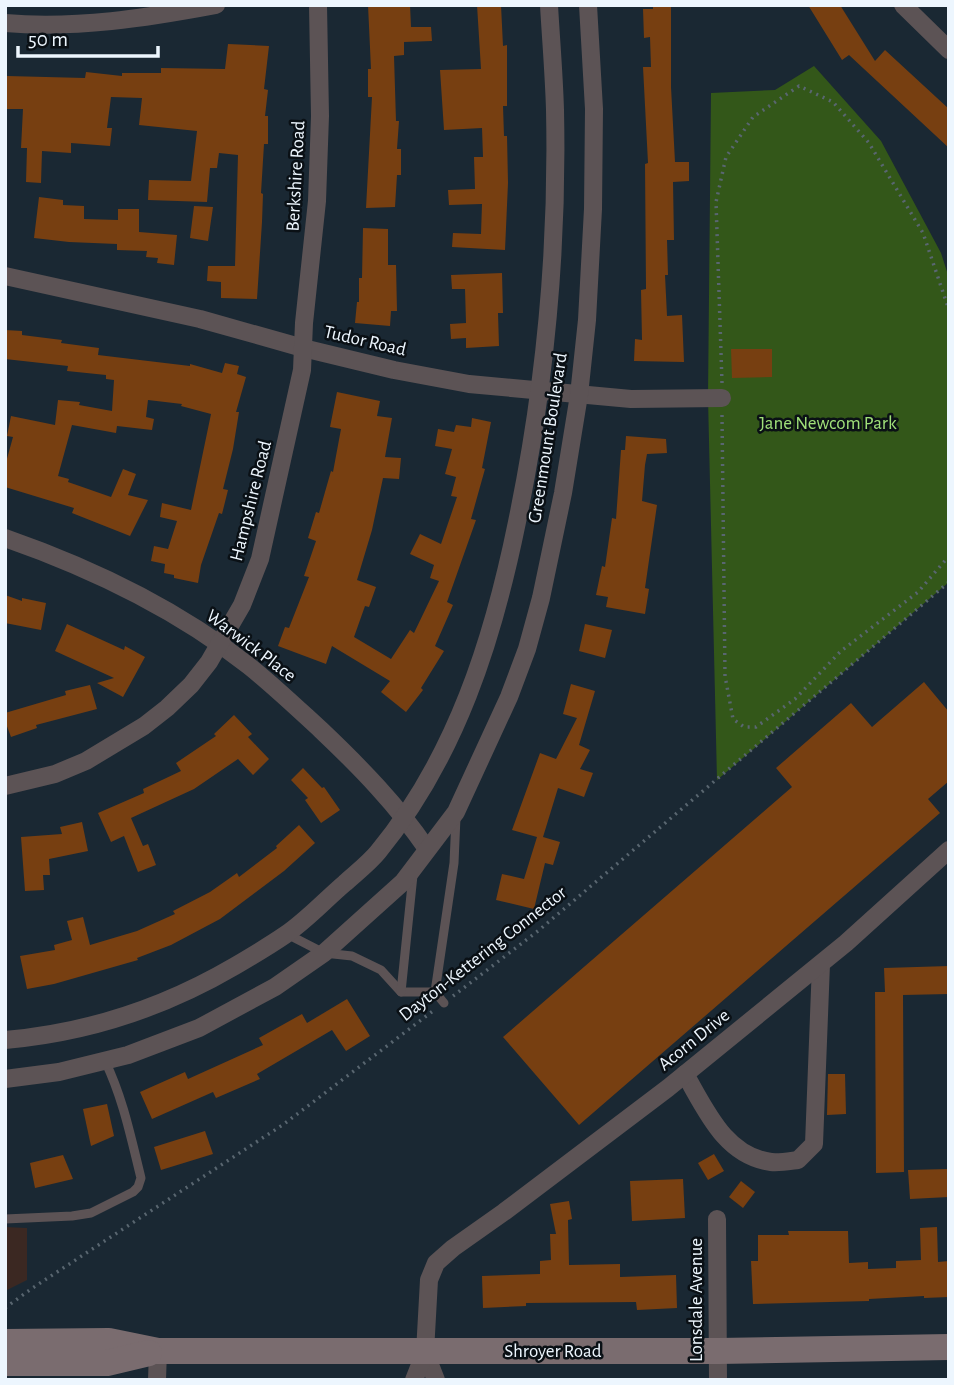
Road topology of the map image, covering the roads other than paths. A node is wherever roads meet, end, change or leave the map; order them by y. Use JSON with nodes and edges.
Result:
{"nodes":[{"id":1,"x":216,"y":5,"type":"edge"},
{"id":2,"x":318,"y":5,"type":"edge"},
{"id":3,"x":549,"y":5,"type":"edge"},
{"id":4,"x":588,"y":5,"type":"edge"},
{"id":5,"x":903,"y":5,"type":"edge"},
{"id":6,"x":5,"y":23,"type":"edge"},
{"id":7,"x":949,"y":50,"type":"edge"},
{"id":8,"x":5,"y":276,"type":"edge"},
{"id":9,"x":303,"y":348,"type":"junction"},
{"id":10,"x":540,"y":390,"type":"junction"},
{"id":11,"x":579,"y":395,"type":"junction"},
{"id":12,"x":722,"y":398,"type":"road end"},
{"id":13,"x":5,"y":538,"type":"edge"},
{"id":14,"x":220,"y":645,"type":"junction"},
{"id":15,"x":5,"y":786,"type":"edge"},
{"id":16,"x":456,"y":812,"type":"junction"},
{"id":17,"x":405,"y":816,"type":"junction"},
{"id":18,"x":427,"y":849,"type":"junction"},
{"id":19,"x":949,"y":850,"type":"edge"},
{"id":20,"x":414,"y":866,"type":"junction"},
{"id":21,"x":287,"y":934,"type":"junction"},
{"id":22,"x":324,"y":953,"type":"junction"},
{"id":23,"x":821,"y":964,"type":"junction"},
{"id":24,"x":401,"y":992,"type":"junction"},
{"id":25,"x":435,"y":992,"type":"junction"},
{"id":26,"x":444,"y":1003,"type":"road end"},
{"id":27,"x":5,"y":1040,"type":"edge"},
{"id":28,"x":105,"y":1061,"type":"junction"},
{"id":29,"x":685,"y":1074,"type":"junction"},
{"id":30,"x":5,"y":1079,"type":"edge"},
{"id":31,"x":5,"y":1219,"type":"edge"},
{"id":32,"x":717,"y":1219,"type":"dead end"},
{"id":33,"x":5,"y":1342,"type":"edge"},
{"id":34,"x":949,"y":1347,"type":"edge"},
{"id":35,"x":718,"y":1350,"type":"junction"},
{"id":36,"x":158,"y":1351,"type":"junction"},
{"id":37,"x":425,"y":1352,"type":"junction"},
{"id":38,"x":5,"y":1363,"type":"edge"},
{"id":39,"x":157,"y":1380,"type":"edge"},
{"id":40,"x":414,"y":1380,"type":"edge"},
{"id":41,"x":436,"y":1380,"type":"edge"},
{"id":42,"x":718,"y":1380,"type":"edge"}],
"edges":[{"from":1,"to":6,"type":"street"},
{"from":2,"to":9,"type":"street","name":"Berkshire Road"},
{"from":3,"to":10,"type":"street","name":"Greenmount Boulevard"},
{"from":4,"to":11,"type":"street","name":"Greenmount Boulevard"},
{"from":5,"to":7,"type":"street"},
{"from":8,"to":9,"type":"street","name":"Tudor Road"},
{"from":9,"to":10,"type":"street","name":"Tudor Road"},
{"from":9,"to":14,"type":"street","name":"Hampshire Road"},
{"from":10,"to":11,"type":"street","name":"Tudor Road"},
{"from":10,"to":17,"type":"street","name":"Greenmount Boulevard"},
{"from":11,"to":12,"type":"street","name":"Tudor Road"},
{"from":11,"to":16,"type":"street","name":"Greenmount Boulevard"},
{"from":13,"to":14,"type":"street","name":"Warwick Place"},
{"from":14,"to":15,"type":"street","name":"Hampshire Road"},
{"from":14,"to":17,"type":"street","name":"Warwick Place"},
{"from":16,"to":18,"type":"street","name":"Greenmount Boulevard"},
{"from":16,"to":25,"type":"lane"},
{"from":17,"to":18,"type":"street","name":"Warwick Place"},
{"from":17,"to":21,"type":"street","name":"Greenmount Boulevard"},
{"from":18,"to":20,"type":"street","name":"Greenmount Boulevard"},
{"from":19,"to":23,"type":"street","name":"Acorn Drive"},
{"from":20,"to":22,"type":"street","name":"Greenmount Boulevard"},
{"from":20,"to":24,"type":"lane"},
{"from":21,"to":22,"type":"lane"},
{"from":21,"to":27,"type":"street","name":"Greenmount Boulevard"},
{"from":22,"to":24,"type":"lane"},
{"from":22,"to":28,"type":"street","name":"Greenmount Boulevard"},
{"from":23,"to":29,"type":"street","name":"Acorn Drive"},
{"from":23,"to":29,"type":"street"},
{"from":24,"to":25,"type":"lane"},
{"from":25,"to":26,"type":"lane"},
{"from":28,"to":30,"type":"street","name":"Greenmount Boulevard"},
{"from":28,"to":31,"type":"lane"},
{"from":29,"to":37,"type":"street","name":"Acorn Drive"},
{"from":32,"to":35,"type":"street","name":"Lonsdale Avenue"},
{"from":33,"to":36,"type":"main road","name":"Shroyer Road"},
{"from":34,"to":35,"type":"main road","name":"Shroyer Road"},
{"from":35,"to":37,"type":"main road","name":"Shroyer Road"},
{"from":35,"to":42,"type":"street","name":"Lonsdale Avenue"},
{"from":36,"to":37,"type":"main road","name":"Shroyer Road"},
{"from":36,"to":38,"type":"main road","name":"Shroyer Road"},
{"from":36,"to":39,"type":"street"},
{"from":37,"to":40,"type":"street"},
{"from":37,"to":41,"type":"street"}]}
